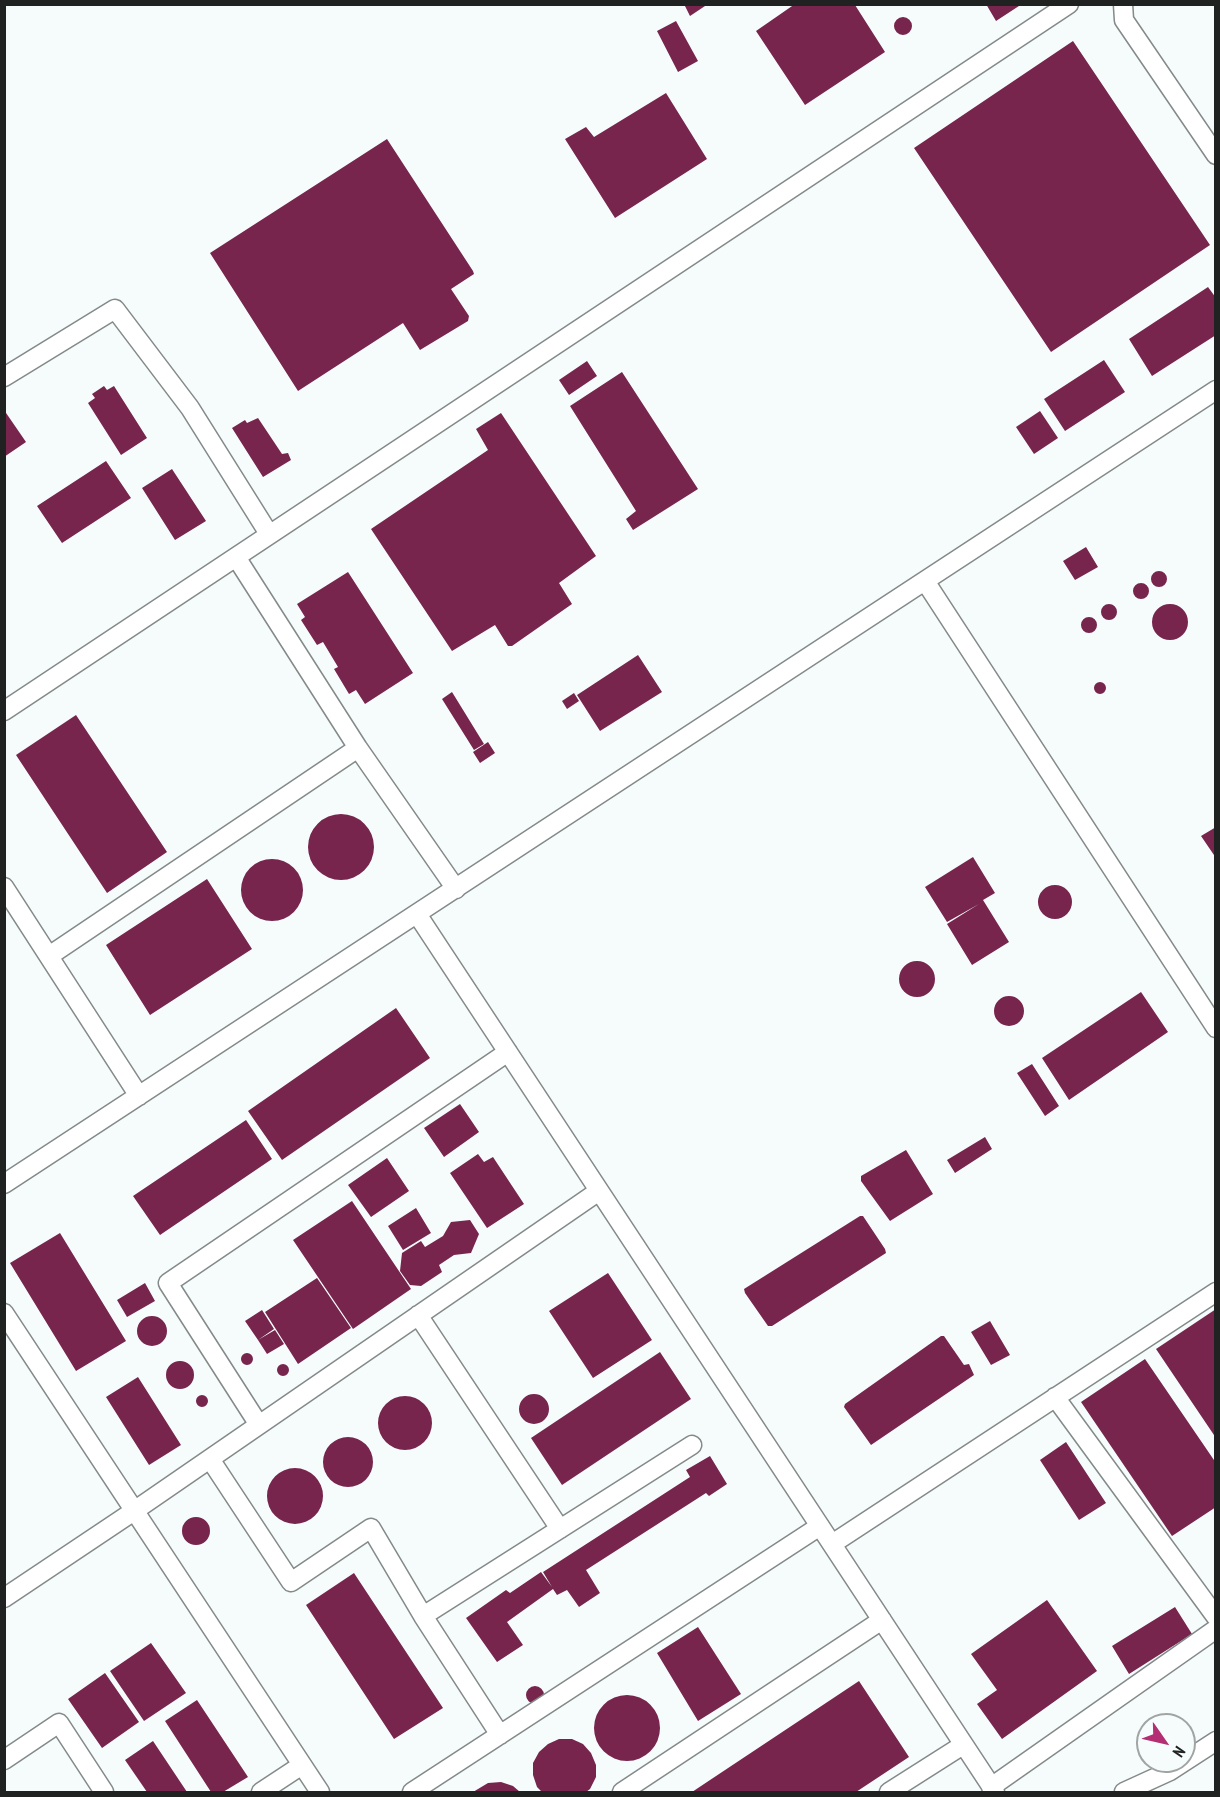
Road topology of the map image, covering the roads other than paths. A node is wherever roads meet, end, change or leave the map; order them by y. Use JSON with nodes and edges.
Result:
{"nodes":[{"id":1,"x":1069,"y":4,"type":"edge"},
{"id":2,"x":1123,"y":4,"type":"edge"},
{"id":3,"x":1215,"y":155,"type":"edge"},
{"id":4,"x":4,"y":377,"type":"edge"},
{"id":5,"x":1215,"y":390,"type":"edge"},
{"id":6,"x":269,"y":534,"type":"junction"},
{"id":7,"x":236,"y":557,"type":"junction"},
{"id":8,"x":925,"y":581,"type":"junction"},
{"id":9,"x":4,"y":711,"type":"edge"},
{"id":10,"x":358,"y":748,"type":"junction"},
{"id":11,"x":4,"y":887,"type":"edge"},
{"id":12,"x":456,"y":889,"type":"junction"},
{"id":13,"x":417,"y":914,"type":"junction"},
{"id":14,"x":49,"y":956,"type":"junction"},
{"id":15,"x":1215,"y":1028,"type":"edge"},
{"id":16,"x":508,"y":1052,"type":"junction"},
{"id":17,"x":139,"y":1096,"type":"junction"},
{"id":18,"x":4,"y":1184,"type":"edge"},
{"id":19,"x":599,"y":1191,"type":"junction"},
{"id":20,"x":1215,"y":1292,"type":"edge"},
{"id":21,"x":4,"y":1313,"type":"edge"},
{"id":22,"x":418,"y":1315,"type":"junction"},
{"id":23,"x":1055,"y":1397,"type":"junction"},
{"id":24,"x":259,"y":1425,"type":"junction"},
{"id":25,"x":692,"y":1445,"type":"dead end"},
{"id":26,"x":210,"y":1459,"type":"junction"},
{"id":27,"x":134,"y":1511,"type":"junction"},
{"id":28,"x":820,"y":1526,"type":"junction"},
{"id":29,"x":560,"y":1529,"type":"junction"},
{"id":30,"x":832,"y":1544,"type":"junction"},
{"id":31,"x":4,"y":1598,"type":"edge"},
{"id":32,"x":423,"y":1616,"type":"junction"},
{"id":33,"x":1215,"y":1617,"type":"edge"},
{"id":34,"x":882,"y":1620,"type":"junction"},
{"id":35,"x":1215,"y":1629,"type":"edge"},
{"id":36,"x":500,"y":1734,"type":"junction"},
{"id":37,"x":1215,"y":1742,"type":"edge"},
{"id":38,"x":963,"y":1745,"type":"junction"},
{"id":39,"x":4,"y":1760,"type":"edge"},
{"id":40,"x":302,"y":1765,"type":"junction"},
{"id":41,"x":993,"y":1790,"type":"edge"},
{"id":42,"x":104,"y":1792,"type":"edge"},
{"id":43,"x":261,"y":1792,"type":"edge"},
{"id":44,"x":320,"y":1792,"type":"edge"},
{"id":45,"x":412,"y":1792,"type":"edge"},
{"id":46,"x":622,"y":1792,"type":"edge"},
{"id":47,"x":889,"y":1792,"type":"edge"},
{"id":48,"x":1124,"y":1792,"type":"edge"}],
"edges":[{"from":1,"to":6,"type":"lane"},
{"from":2,"to":3,"type":"lane"},
{"from":4,"to":6,"type":"lane"},
{"from":5,"to":8,"type":"lane"},
{"from":6,"to":7,"type":"lane"},
{"from":7,"to":9,"type":"lane"},
{"from":7,"to":10,"type":"lane"},
{"from":8,"to":12,"type":"lane"},
{"from":8,"to":15,"type":"lane"},
{"from":10,"to":12,"type":"lane"},
{"from":10,"to":14,"type":"lane"},
{"from":11,"to":14,"type":"lane"},
{"from":12,"to":13,"type":"lane"},
{"from":13,"to":16,"type":"lane"},
{"from":13,"to":17,"type":"lane"},
{"from":14,"to":17,"type":"lane"},
{"from":16,"to":19,"type":"lane"},
{"from":16,"to":24,"type":"lane"},
{"from":17,"to":18,"type":"lane"},
{"from":19,"to":22,"type":"lane"},
{"from":19,"to":28,"type":"lane"},
{"from":20,"to":23,"type":"lane"},
{"from":21,"to":27,"type":"lane"},
{"from":22,"to":24,"type":"lane"},
{"from":22,"to":29,"type":"lane"},
{"from":23,"to":30,"type":"lane"},
{"from":23,"to":33,"type":"lane"},
{"from":24,"to":26,"type":"lane"},
{"from":25,"to":29,"type":"lane"},
{"from":26,"to":27,"type":"lane"},
{"from":26,"to":32,"type":"lane"},
{"from":27,"to":31,"type":"lane"},
{"from":27,"to":40,"type":"lane"},
{"from":28,"to":30,"type":"lane"},
{"from":28,"to":36,"type":"lane"},
{"from":29,"to":32,"type":"lane"},
{"from":30,"to":34,"type":"lane"},
{"from":32,"to":36,"type":"lane"},
{"from":34,"to":38,"type":"lane"},
{"from":34,"to":46,"type":"lane"},
{"from":35,"to":41,"type":"lane"},
{"from":36,"to":45,"type":"lane"},
{"from":37,"to":48,"type":"lane"},
{"from":38,"to":41,"type":"lane"},
{"from":38,"to":47,"type":"lane"},
{"from":39,"to":42,"type":"lane"},
{"from":40,"to":43,"type":"lane"},
{"from":40,"to":44,"type":"lane"}]}
